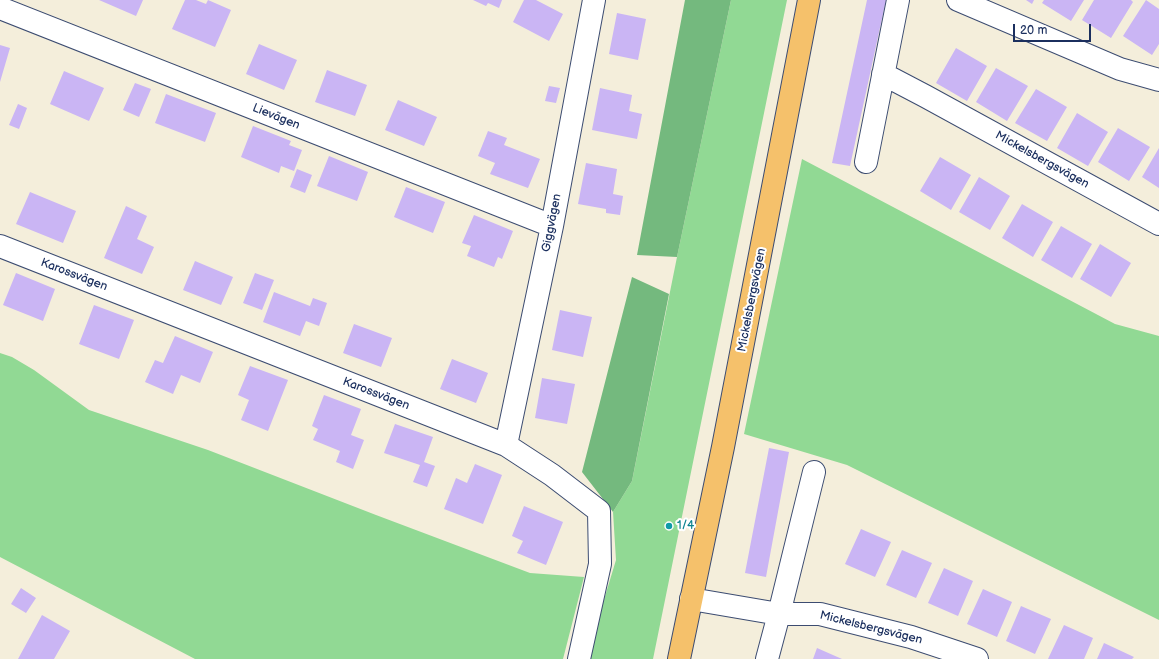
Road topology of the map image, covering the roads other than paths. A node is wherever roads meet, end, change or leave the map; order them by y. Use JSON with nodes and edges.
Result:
{"nodes":[{"id":1,"x":594,"y":0,"type":"edge"},
{"id":2,"x":809,"y":0,"type":"edge"},
{"id":3,"x":898,"y":0,"type":"edge"},
{"id":4,"x":958,"y":0,"type":"edge"},
{"id":5,"x":0,"y":8,"type":"edge"},
{"id":6,"x":883,"y":74,"type":"junction"},
{"id":7,"x":1159,"y":80,"type":"edge"},
{"id":8,"x":866,"y":162,"type":"dead end"},
{"id":9,"x":1159,"y":224,"type":"edge"},
{"id":10,"x":552,"y":226,"type":"junction"},
{"id":11,"x":0,"y":246,"type":"edge"},
{"id":12,"x":506,"y":445,"type":"junction"},
{"id":13,"x":814,"y":472,"type":"dead end"},
{"id":14,"x":691,"y":599,"type":"junction"},
{"id":15,"x":779,"y":614,"type":"junction"},
{"id":16,"x":579,"y":659,"type":"edge"},
{"id":17,"x":679,"y":659,"type":"edge"},
{"id":18,"x":767,"y":659,"type":"edge"},
{"id":19,"x":977,"y":659,"type":"edge"}],
"edges":[{"from":1,"to":10,"type":"street","name":"Giggvägen"},
{"from":2,"to":14,"type":"main road","name":"Mickelsbergsvägen"},
{"from":3,"to":6,"type":"street"},
{"from":4,"to":7,"type":"street"},
{"from":5,"to":10,"type":"street","name":"Lievägen"},
{"from":6,"to":8,"type":"street"},
{"from":6,"to":9,"type":"street","name":"Mickelsbergsvägen"},
{"from":10,"to":12,"type":"street","name":"Giggvägen"},
{"from":11,"to":12,"type":"street","name":"Karossvägen"},
{"from":12,"to":16,"type":"street","name":"Karossvägen"},
{"from":13,"to":15,"type":"street"},
{"from":14,"to":15,"type":"street","name":"Mickelsbergsvägen"},
{"from":14,"to":17,"type":"main road","name":"Mickelsbergsvägen"},
{"from":15,"to":18,"type":"street"},
{"from":15,"to":19,"type":"street","name":"Mickelsbergsvägen"}]}
